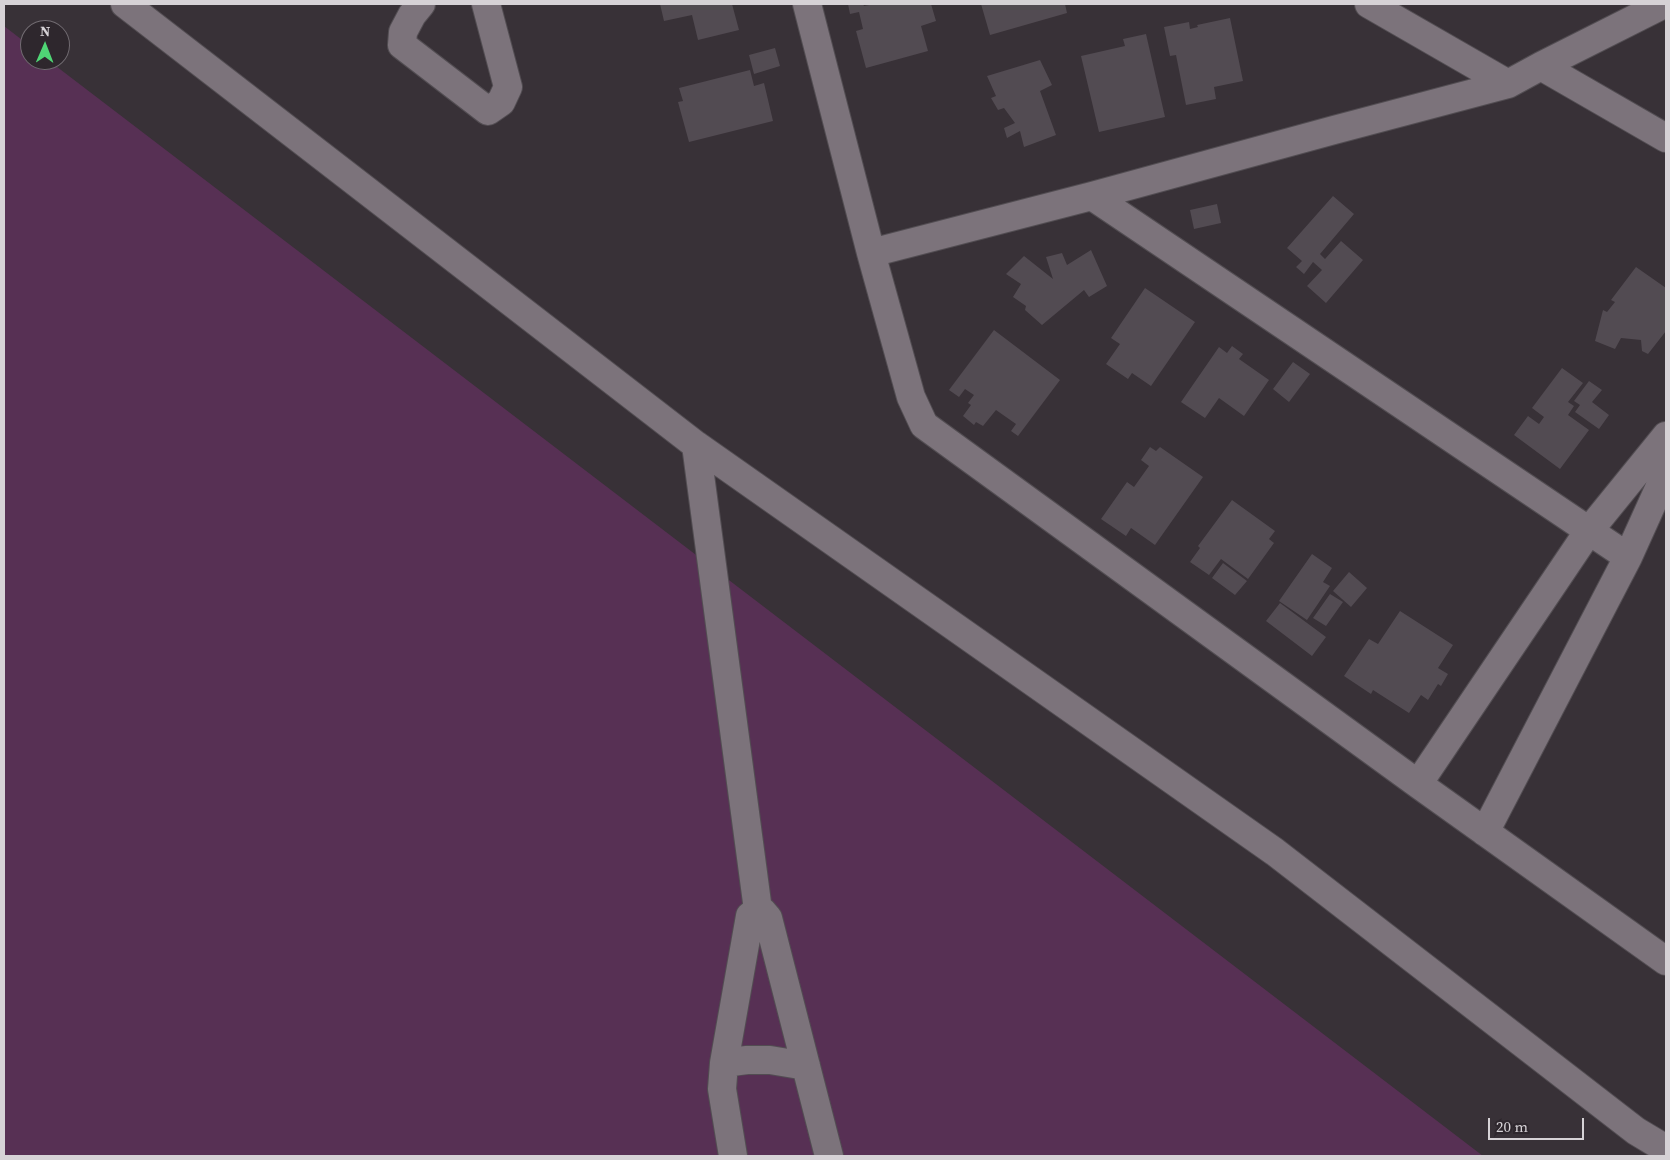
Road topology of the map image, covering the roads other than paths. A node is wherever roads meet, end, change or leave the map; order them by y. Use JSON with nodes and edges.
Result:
{"nodes":[{"id":1,"x":125,"y":4,"type":"edge"},
{"id":2,"x":421,"y":4,"type":"edge"},
{"id":3,"x":486,"y":4,"type":"edge"},
{"id":4,"x":807,"y":4,"type":"edge"},
{"id":5,"x":1369,"y":4,"type":"edge"},
{"id":6,"x":1664,"y":4,"type":"edge"},
{"id":7,"x":1540,"y":66,"type":"junction"},
{"id":8,"x":1508,"y":84,"type":"junction"},
{"id":9,"x":1666,"y":138,"type":"edge"},
{"id":10,"x":1092,"y":196,"type":"junction"},
{"id":11,"x":871,"y":254,"type":"junction"},
{"id":12,"x":1666,"y":436,"type":"edge"},
{"id":13,"x":696,"y":445,"type":"junction"},
{"id":14,"x":1666,"y":473,"type":"edge"},
{"id":15,"x":1588,"y":532,"type":"junction"},
{"id":16,"x":1628,"y":557,"type":"junction"},
{"id":17,"x":1418,"y":784,"type":"junction"},
{"id":18,"x":1485,"y":832,"type":"junction"},
{"id":19,"x":758,"y":910,"type":"junction"},
{"id":20,"x":1666,"y":960,"type":"edge"},
{"id":21,"x":724,"y":1063,"type":"junction"},
{"id":22,"x":806,"y":1066,"type":"junction"},
{"id":23,"x":1636,"y":1132,"type":"junction"},
{"id":24,"x":1666,"y":1149,"type":"edge"},
{"id":25,"x":732,"y":1156,"type":"edge"},
{"id":26,"x":829,"y":1156,"type":"edge"},
{"id":27,"x":1654,"y":1156,"type":"edge"}],
"edges":[{"from":1,"to":13,"type":"street"},
{"from":2,"to":3,"type":"street"},
{"from":4,"to":11,"type":"street"},
{"from":5,"to":8,"type":"street"},
{"from":6,"to":7,"type":"street"},
{"from":7,"to":8,"type":"street"},
{"from":7,"to":9,"type":"street"},
{"from":8,"to":10,"type":"street"},
{"from":10,"to":11,"type":"street"},
{"from":10,"to":15,"type":"street"},
{"from":11,"to":17,"type":"street"},
{"from":12,"to":15,"type":"street"},
{"from":13,"to":19,"type":"street"},
{"from":13,"to":23,"type":"street"},
{"from":14,"to":16,"type":"street"},
{"from":15,"to":16,"type":"street"},
{"from":15,"to":17,"type":"street"},
{"from":16,"to":18,"type":"street"},
{"from":17,"to":18,"type":"street"},
{"from":18,"to":20,"type":"street"},
{"from":19,"to":21,"type":"street"},
{"from":19,"to":22,"type":"street"},
{"from":21,"to":22,"type":"street"},
{"from":21,"to":25,"type":"street"},
{"from":22,"to":26,"type":"street"},
{"from":23,"to":24,"type":"street"},
{"from":23,"to":27,"type":"street"}]}
